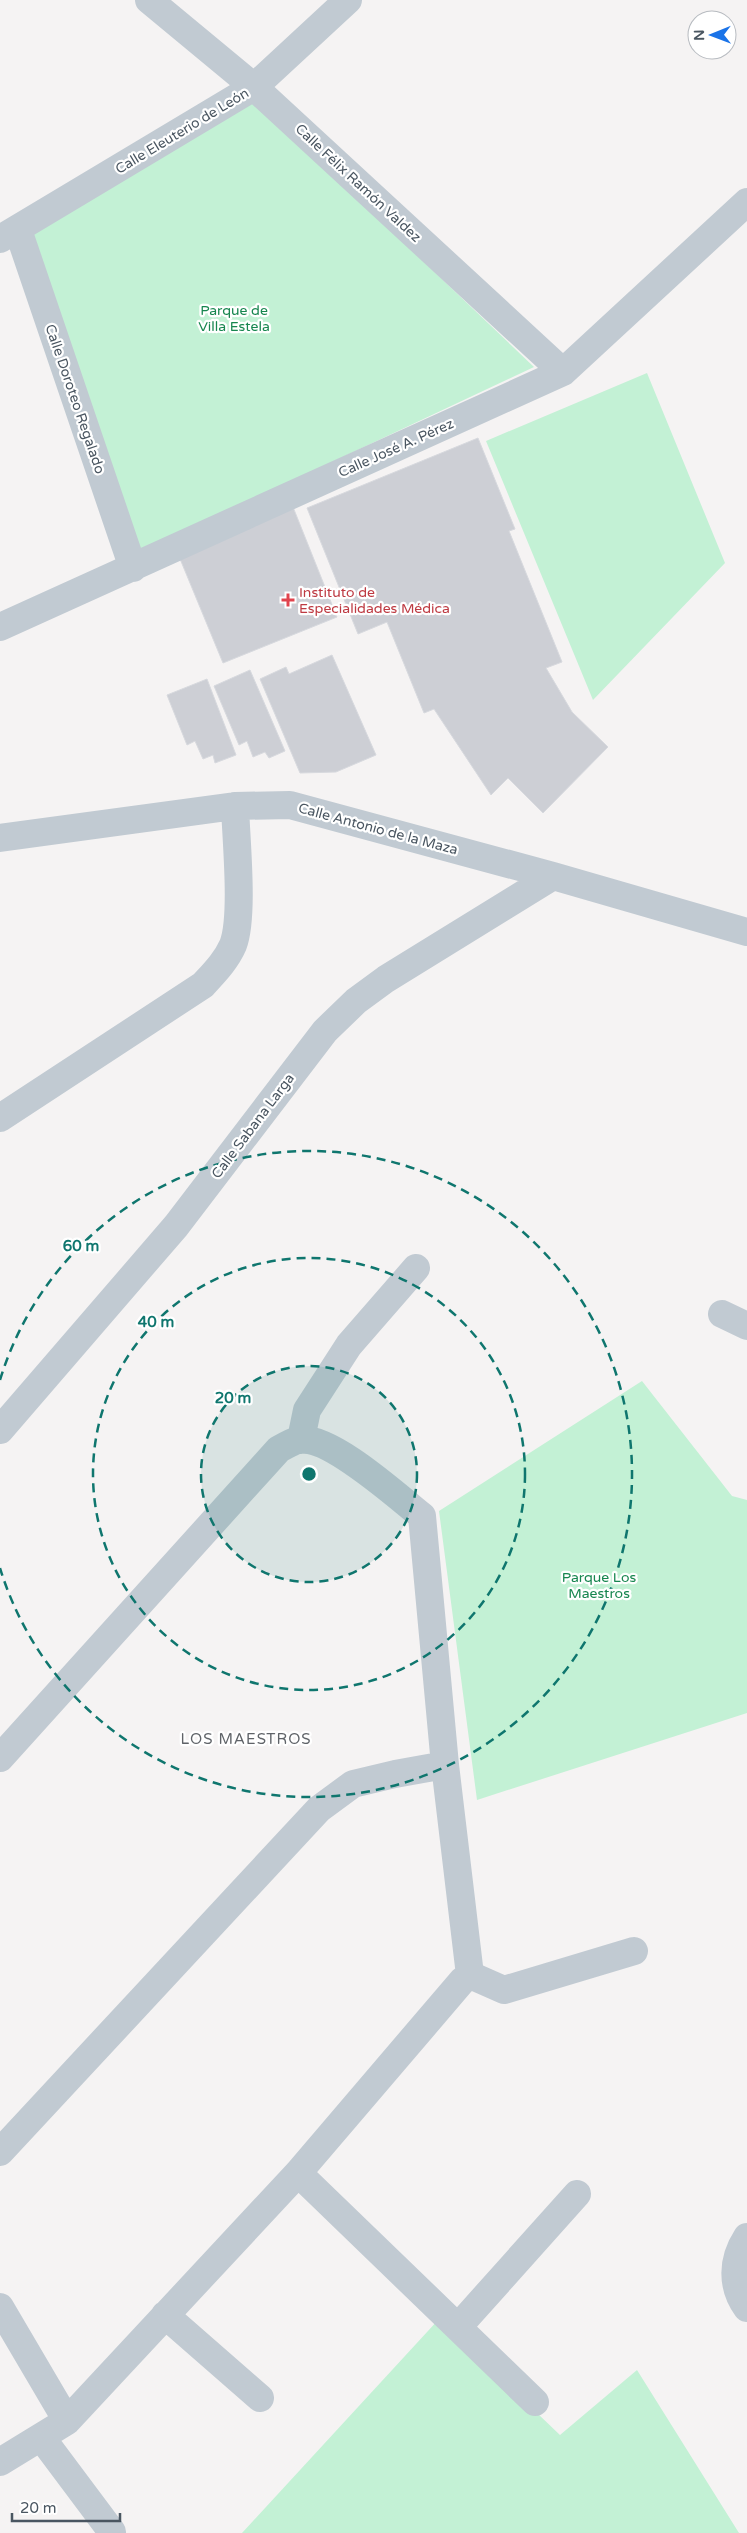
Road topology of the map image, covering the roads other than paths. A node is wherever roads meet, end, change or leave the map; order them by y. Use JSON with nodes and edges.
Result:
{"nodes":[{"id":1,"x":149,"y":0,"type":"edge"},
{"id":2,"x":348,"y":0,"type":"edge"},
{"id":3,"x":254,"y":87,"type":"junction"},
{"id":4,"x":747,"y":202,"type":"edge"},
{"id":5,"x":9,"y":235,"type":"edge"},
{"id":6,"x":562,"y":372,"type":"junction"},
{"id":7,"x":133,"y":568,"type":"junction"},
{"id":8,"x":0,"y":627,"type":"edge"},
{"id":9,"x":235,"y":806,"type":"junction"},
{"id":10,"x":0,"y":838,"type":"edge"},
{"id":11,"x":553,"y":876,"type":"junction"},
{"id":12,"x":747,"y":932,"type":"edge"},
{"id":13,"x":0,"y":1118,"type":"edge"},
{"id":14,"x":416,"y":1268,"type":"dead end"},
{"id":15,"x":722,"y":1314,"type":"dead end"},
{"id":16,"x":747,"y":1326,"type":"edge"},
{"id":17,"x":0,"y":1430,"type":"edge"},
{"id":18,"x":301,"y":1439,"type":"junction"},
{"id":19,"x":0,"y":1758,"type":"edge"},
{"id":20,"x":445,"y":1765,"type":"junction"},
{"id":21,"x":634,"y":1951,"type":"dead end"},
{"id":22,"x":470,"y":1975,"type":"junction"},
{"id":23,"x":0,"y":2152,"type":"edge"},
{"id":24,"x":298,"y":2173,"type":"junction"},
{"id":25,"x":577,"y":2194,"type":"dead end"},
{"id":26,"x":747,"y":2237,"type":"edge"},
{"id":27,"x":0,"y":2307,"type":"edge"},
{"id":28,"x":747,"y":2308,"type":"edge"},
{"id":29,"x":165,"y":2316,"type":"junction"},
{"id":30,"x":458,"y":2327,"type":"junction"},
{"id":31,"x":260,"y":2398,"type":"dead end"},
{"id":32,"x":535,"y":2402,"type":"dead end"},
{"id":33,"x":67,"y":2421,"type":"junction"},
{"id":34,"x":41,"y":2437,"type":"junction"},
{"id":35,"x":0,"y":2462,"type":"edge"},
{"id":36,"x":112,"y":2532,"type":"dead end"}],
"edges":[{"from":1,"to":3,"type":"street","name":"Calle Félix Ramón Valdez"},
{"from":2,"to":3,"type":"street","name":"Calle Eleuterio de León"},
{"from":3,"to":5,"type":"street","name":"Calle Eleuterio de León"},
{"from":3,"to":6,"type":"street","name":"Calle Félix Ramón Valdez"},
{"from":4,"to":6,"type":"street","name":"Calle José A. Pérez"},
{"from":5,"to":7,"type":"street","name":"Calle Doroteo Regalado"},
{"from":6,"to":7,"type":"street","name":"Calle José A. Pérez"},
{"from":7,"to":8,"type":"street","name":"Calle José A. Pérez"},
{"from":9,"to":10,"type":"street","name":"Calle Antonio de la Maza"},
{"from":9,"to":11,"type":"street","name":"Calle Antonio de la Maza"},
{"from":9,"to":13,"type":"street"},
{"from":11,"to":12,"type":"street","name":"Calle Antonio de la Maza"},
{"from":11,"to":17,"type":"street","name":"Calle Sabana Larga"},
{"from":14,"to":18,"type":"street"},
{"from":15,"to":16,"type":"street"},
{"from":18,"to":19,"type":"street"},
{"from":18,"to":20,"type":"street"},
{"from":20,"to":22,"type":"street"},
{"from":20,"to":23,"type":"street"},
{"from":21,"to":22,"type":"street"},
{"from":22,"to":24,"type":"street"},
{"from":24,"to":29,"type":"street"},
{"from":24,"to":30,"type":"street"},
{"from":25,"to":30,"type":"street"},
{"from":26,"to":28,"type":"street"},
{"from":27,"to":33,"type":"street"},
{"from":29,"to":31,"type":"street"},
{"from":29,"to":33,"type":"street"},
{"from":30,"to":32,"type":"street"},
{"from":33,"to":34,"type":"street"},
{"from":34,"to":35,"type":"street"},
{"from":34,"to":36,"type":"street"}]}
